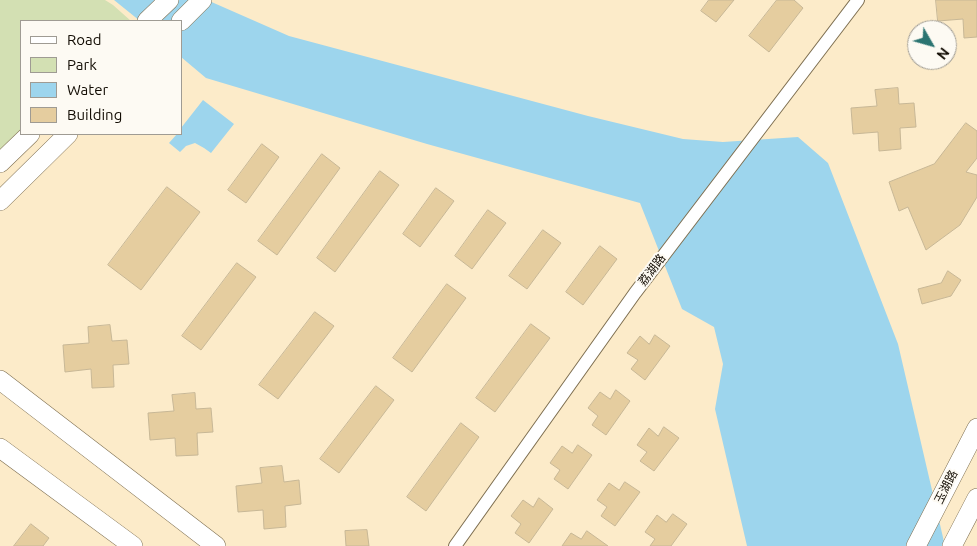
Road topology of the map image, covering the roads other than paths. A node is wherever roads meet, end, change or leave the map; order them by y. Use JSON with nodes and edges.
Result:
{"nodes":[{"id":1,"x":169,"y":0,"type":"edge"},
{"id":2,"x":202,"y":0,"type":"edge"},
{"id":3,"x":858,"y":0,"type":"edge"},
{"id":4,"x":148,"y":20,"type":"edge"},
{"id":5,"x":182,"y":20,"type":"edge"},
{"id":6,"x":29,"y":135,"type":"edge"},
{"id":7,"x":67,"y":135,"type":"edge"},
{"id":8,"x":0,"y":163,"type":"edge"},
{"id":9,"x":0,"y":201,"type":"edge"},
{"id":10,"x":0,"y":380,"type":"edge"},
{"id":11,"x":977,"y":428,"type":"edge"},
{"id":12,"x":0,"y":448,"type":"edge"},
{"id":13,"x":977,"y":498,"type":"edge"},
{"id":14,"x":133,"y":546,"type":"edge"},
{"id":15,"x":216,"y":546,"type":"edge"},
{"id":16,"x":455,"y":546,"type":"edge"},
{"id":17,"x":916,"y":546,"type":"edge"},
{"id":18,"x":952,"y":546,"type":"edge"}],
"edges":[{"from":1,"to":4,"type":"main road"},
{"from":2,"to":5,"type":"main road"},
{"from":3,"to":16,"type":"street","name":"荔湖路"},
{"from":6,"to":8,"type":"main road"},
{"from":7,"to":9,"type":"main road"},
{"from":10,"to":15,"type":"main road"},
{"from":11,"to":17,"type":"main road","name":"玉湖路"},
{"from":12,"to":14,"type":"main road"},
{"from":13,"to":18,"type":"main road"}]}
